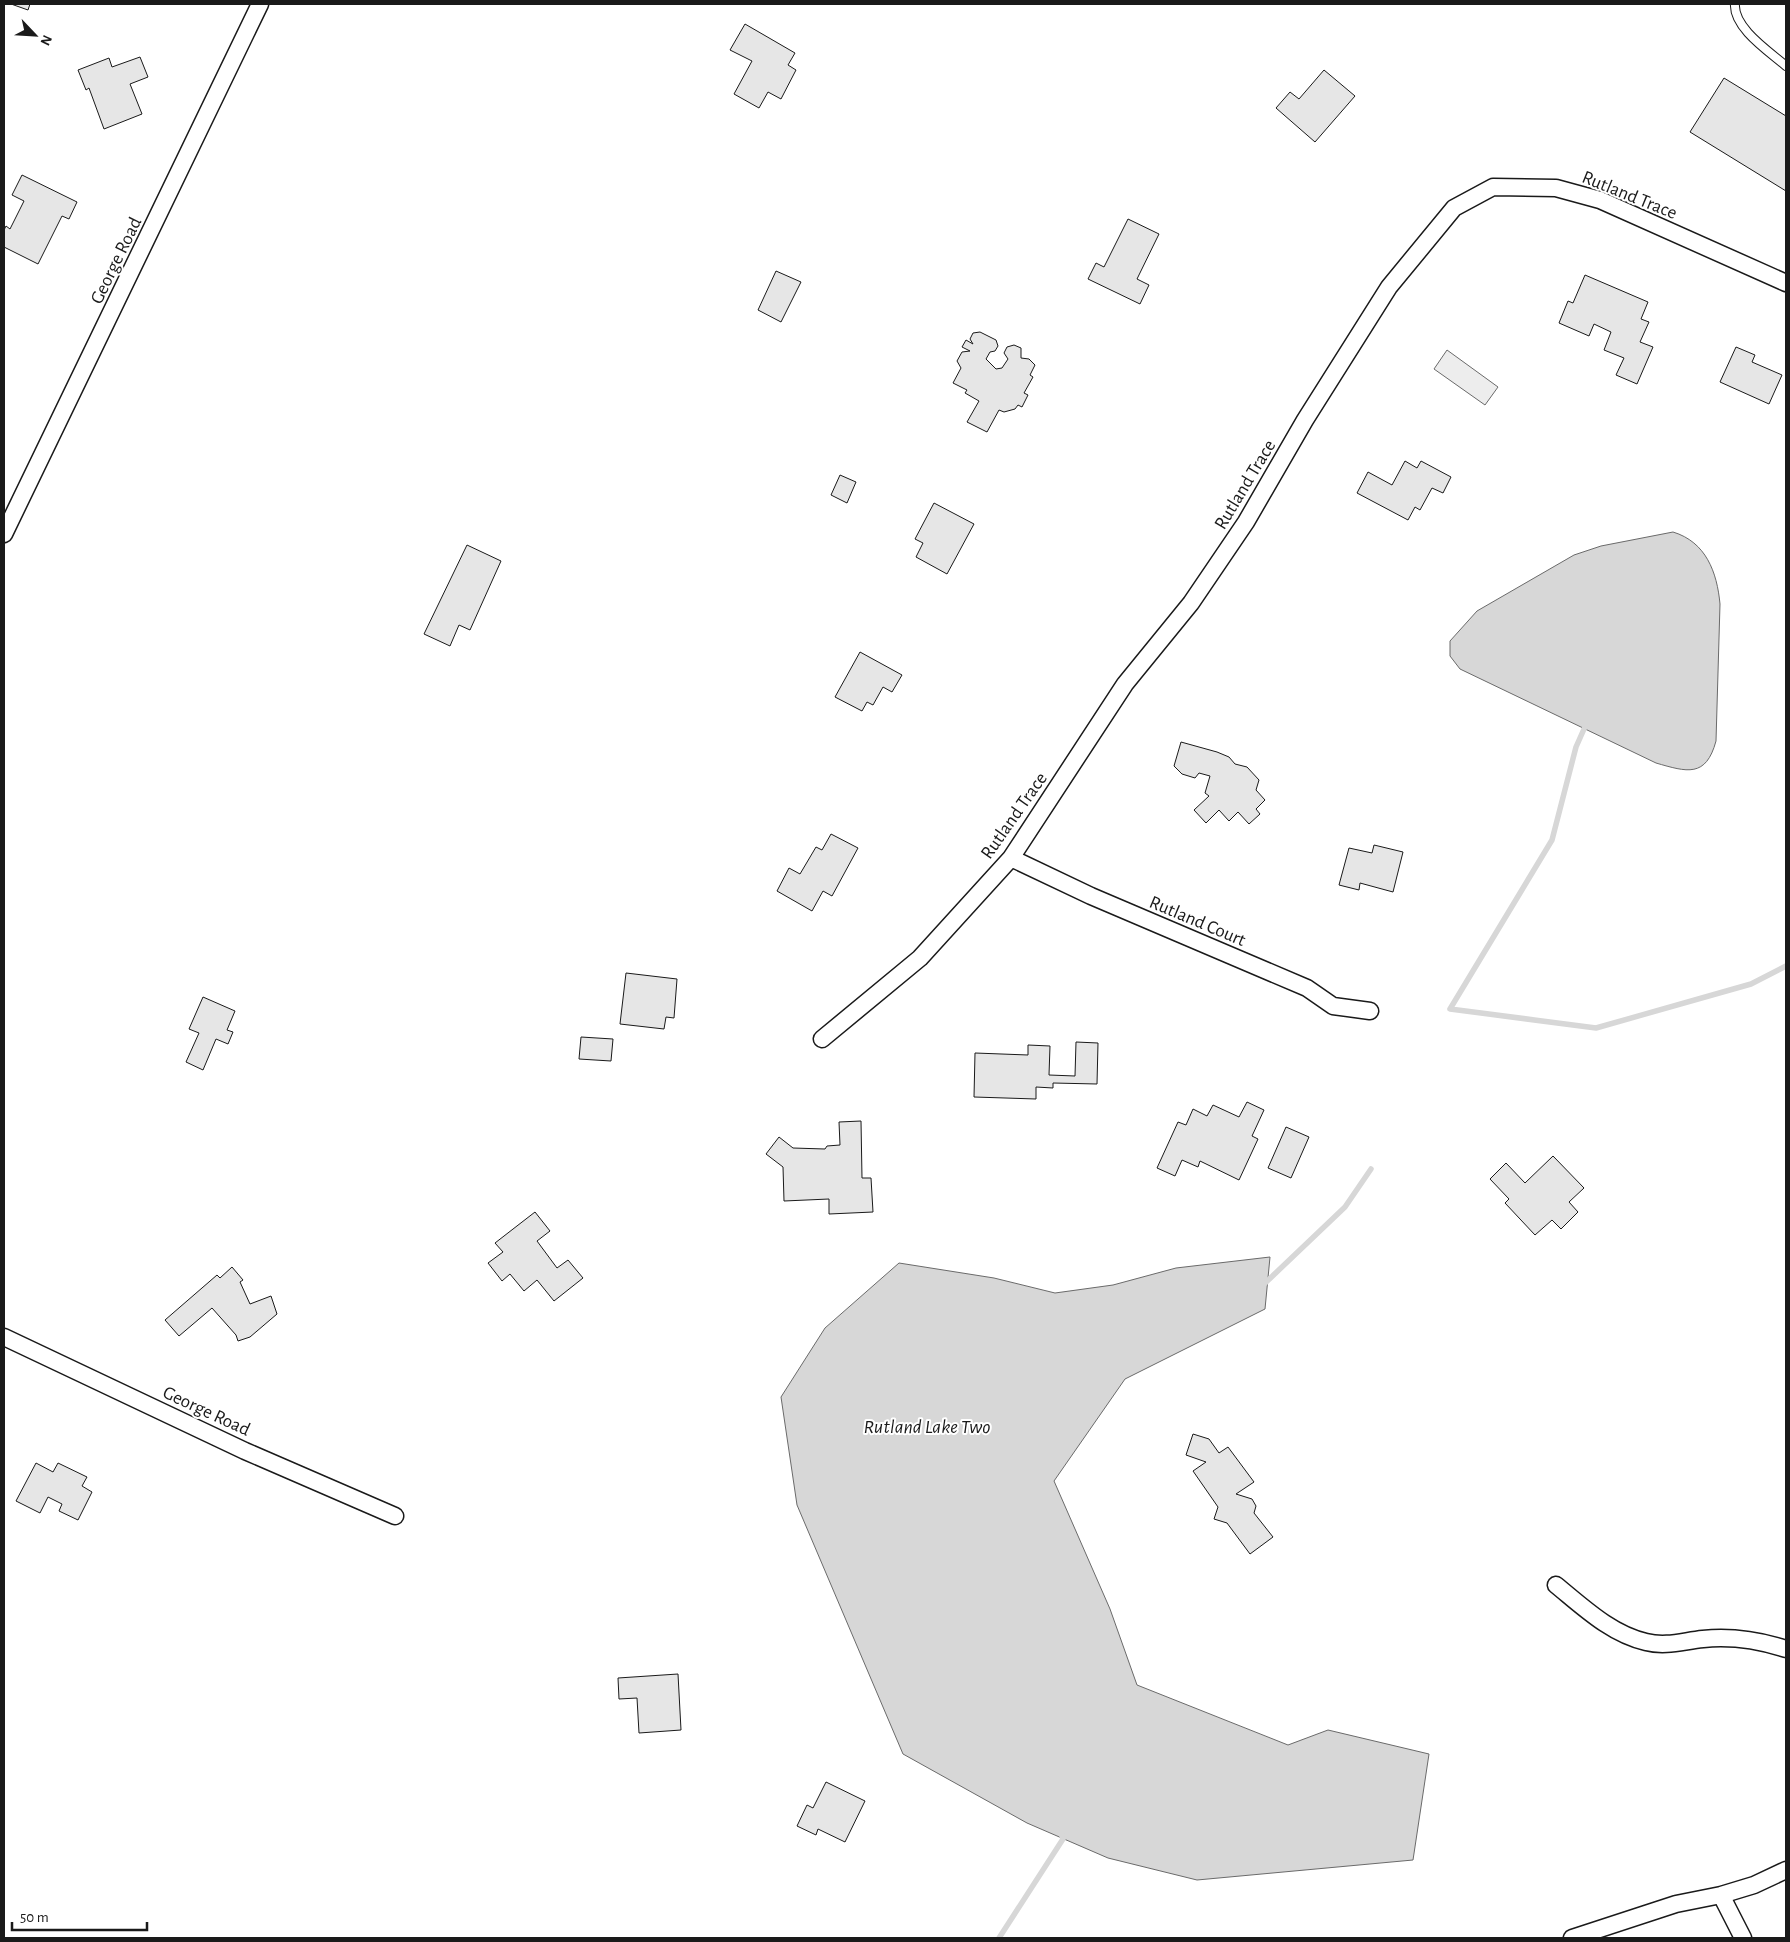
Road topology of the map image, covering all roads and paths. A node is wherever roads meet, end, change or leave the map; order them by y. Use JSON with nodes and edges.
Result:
{"nodes":[{"id":1,"x":260,"y":4,"type":"edge"},
{"id":2,"x":1735,"y":4,"type":"edge"},
{"id":3,"x":1786,"y":66,"type":"edge"},
{"id":4,"x":1786,"y":283,"type":"edge"},
{"id":5,"x":4,"y":534,"type":"edge"},
{"id":6,"x":1011,"y":858,"type":"junction"},
{"id":7,"x":1370,"y":1011,"type":"dead end"},
{"id":8,"x":822,"y":1039,"type":"dead end"},
{"id":9,"x":4,"y":1336,"type":"edge"},
{"id":10,"x":395,"y":1516,"type":"dead end"},
{"id":11,"x":1556,"y":1585,"type":"dead end"},
{"id":12,"x":1786,"y":1649,"type":"edge"},
{"id":13,"x":1786,"y":1870,"type":"edge"},
{"id":14,"x":1721,"y":1895,"type":"junction"},
{"id":15,"x":1572,"y":1938,"type":"edge"},
{"id":16,"x":1743,"y":1938,"type":"edge"}],
"edges":[{"from":1,"to":5,"type":"street","name":"George Road"},
{"from":2,"to":3,"type":"lane"},
{"from":4,"to":6,"type":"street","name":"Rutland Trace"},
{"from":6,"to":7,"type":"street","name":"Rutland Court"},
{"from":6,"to":8,"type":"street","name":"Rutland Trace"},
{"from":9,"to":10,"type":"street","name":"George Road"},
{"from":11,"to":12,"type":"street"},
{"from":13,"to":14,"type":"street"},
{"from":14,"to":15,"type":"street"},
{"from":14,"to":16,"type":"street"}]}
